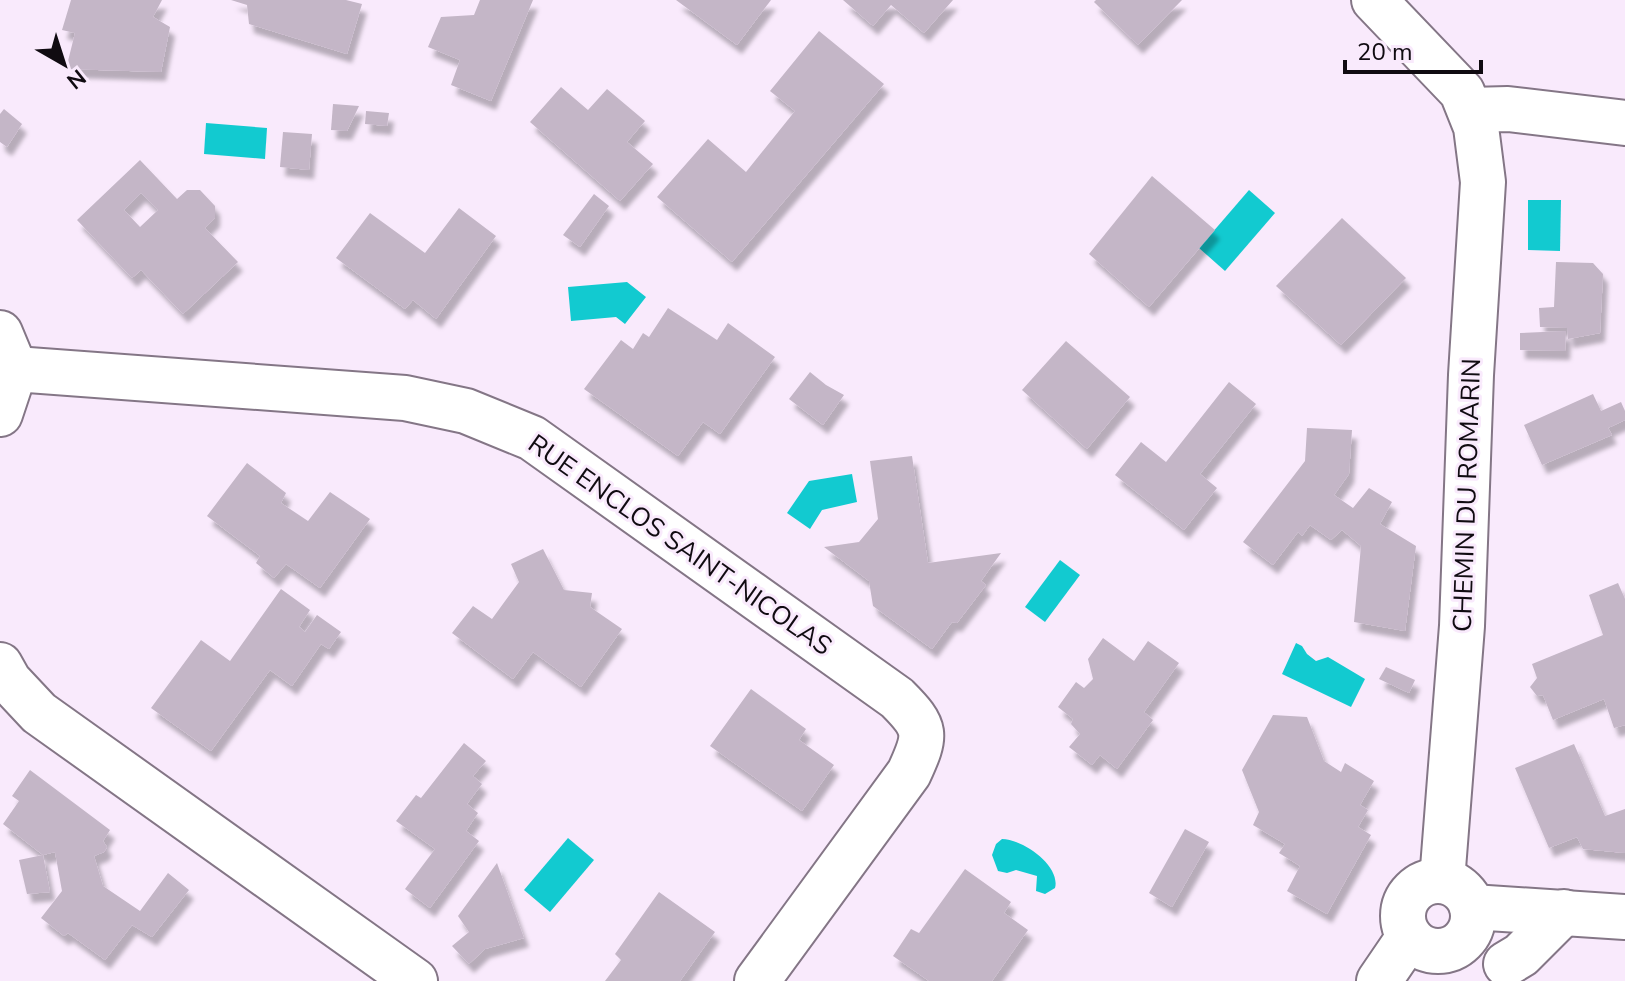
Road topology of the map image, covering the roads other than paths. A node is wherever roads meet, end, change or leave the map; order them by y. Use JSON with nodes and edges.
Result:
{"nodes":[{"id":1,"x":1374,"y":0,"type":"edge"},
{"id":2,"x":1470,"y":110,"type":"junction"},
{"id":3,"x":1625,"y":123,"type":"edge"},
{"id":4,"x":7,"y":351,"type":"edge"},
{"id":5,"x":0,"y":414,"type":"edge"},
{"id":6,"x":0,"y":665,"type":"edge"},
{"id":7,"x":1459,"y":910,"type":"junction"},
{"id":8,"x":1564,"y":912,"type":"junction"},
{"id":9,"x":1625,"y":917,"type":"edge"},
{"id":10,"x":1409,"y":937,"type":"junction"},
{"id":11,"x":1510,"y":972,"type":"edge"},
{"id":12,"x":415,"y":981,"type":"edge"},
{"id":13,"x":757,"y":981,"type":"edge"},
{"id":14,"x":1379,"y":981,"type":"edge"}],
"edges":[{"from":1,"to":2,"type":"street","name":"CHEMIN DU ROMARIN"},
{"from":2,"to":3,"type":"street"},
{"from":2,"to":7,"type":"street","name":"CHEMIN DU ROMARIN"},
{"from":4,"to":5,"type":"street","name":"RUE ENCLOS SAINT-NICOLAS"},
{"from":4,"to":13,"type":"street","name":"RUE ENCLOS SAINT-NICOLAS"},
{"from":6,"to":12,"type":"street"},
{"from":7,"to":8,"type":"street"},
{"from":7,"to":10,"type":"street"},
{"from":7,"to":10,"type":"street"},
{"from":7,"to":11,"type":"street"},
{"from":8,"to":9,"type":"street"},
{"from":8,"to":11,"type":"street"},
{"from":10,"to":14,"type":"street"}]}
